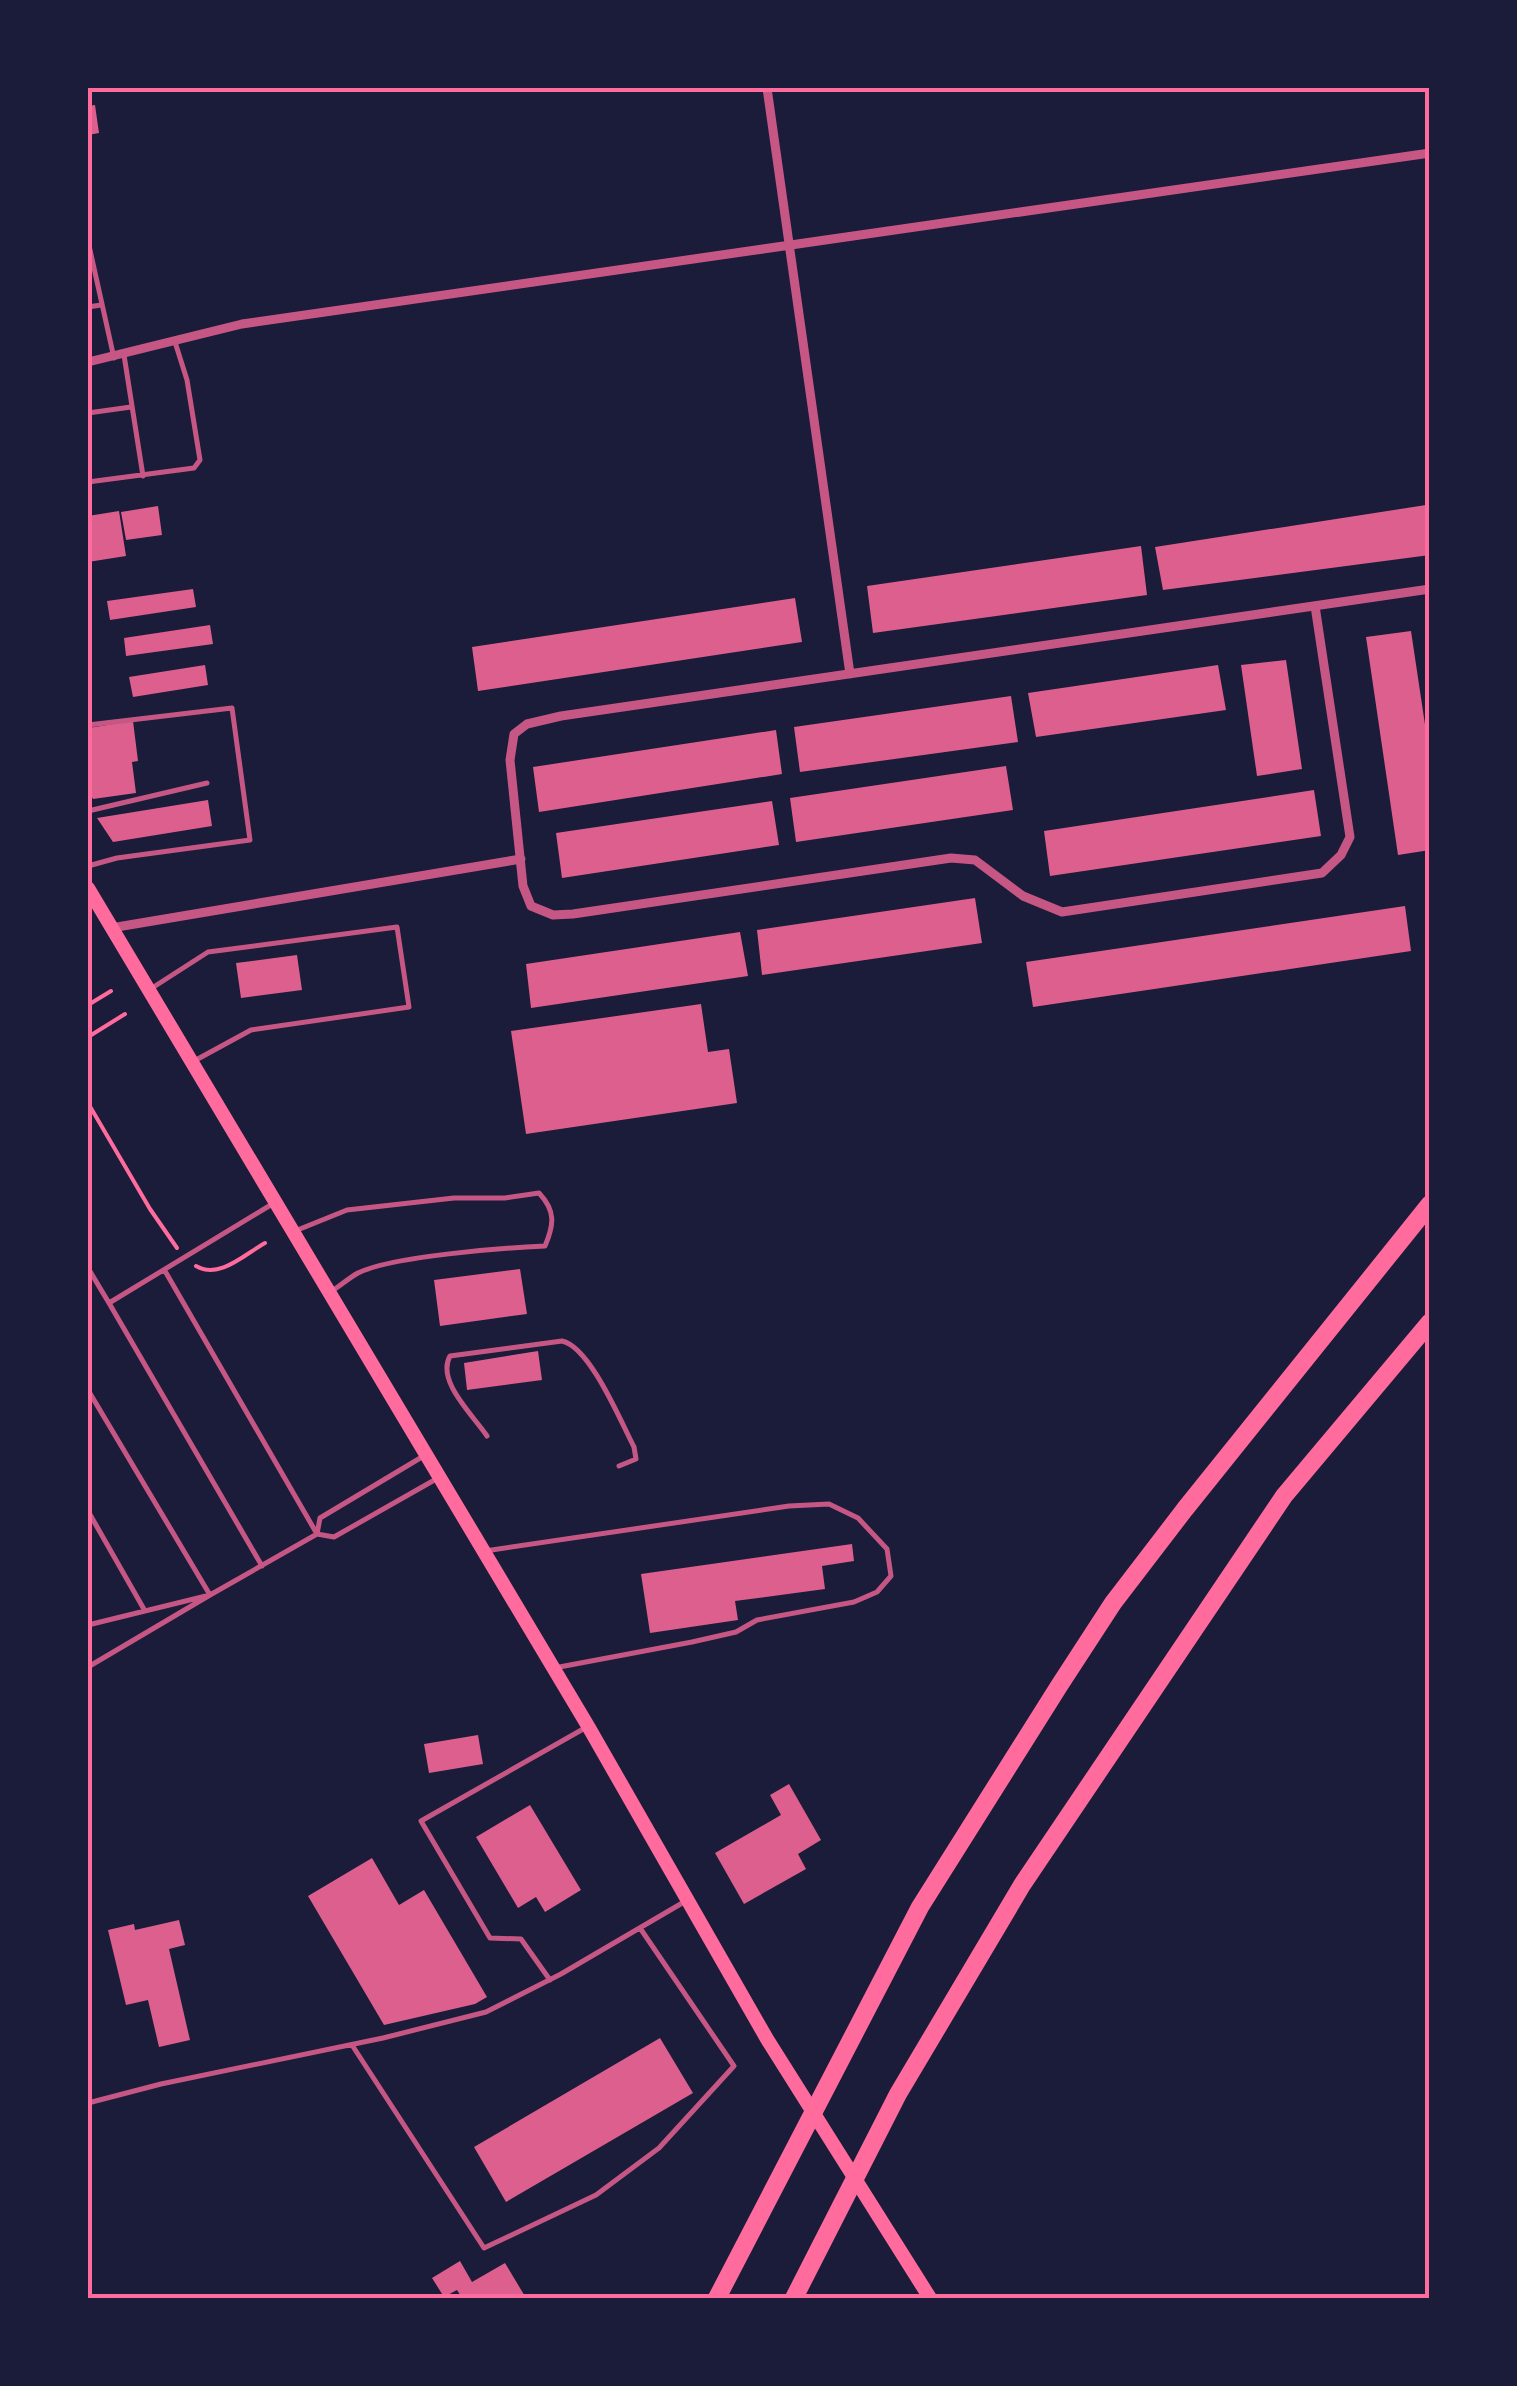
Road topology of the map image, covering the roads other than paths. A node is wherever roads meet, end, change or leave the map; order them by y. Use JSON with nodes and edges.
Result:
{"nodes":[{"id":1,"x":766,"y":88,"type":"edge"},
{"id":2,"x":1430,"y":152,"type":"edge"},
{"id":3,"x":88,"y":240,"type":"edge"},
{"id":4,"x":789,"y":246,"type":"junction"},
{"id":5,"x":102,"y":306,"type":"junction"},
{"id":6,"x":88,"y":307,"type":"edge"},
{"id":7,"x":176,"y":342,"type":"junction"},
{"id":8,"x":119,"y":356,"type":"junction"},
{"id":9,"x":88,"y":362,"type":"edge"},
{"id":10,"x":131,"y":407,"type":"junction"},
{"id":11,"x":88,"y":412,"type":"edge"},
{"id":12,"x":143,"y":476,"type":"junction"},
{"id":13,"x":88,"y":482,"type":"edge"},
{"id":14,"x":1430,"y":589,"type":"edge"},
{"id":15,"x":1315,"y":606,"type":"junction"},
{"id":16,"x":850,"y":674,"type":"junction"},
{"id":17,"x":88,"y":725,"type":"edge"},
{"id":18,"x":206,"y":783,"type":"dead end"},
{"id":19,"x":88,"y":811,"type":"edge"},
{"id":20,"x":520,"y":859,"type":"junction"},
{"id":21,"x":88,"y":866,"type":"edge"},
{"id":22,"x":88,"y":888,"type":"edge"},
{"id":23,"x":111,"y":928,"type":"junction"},
{"id":24,"x":148,"y":991,"type":"junction"},
{"id":25,"x":192,"y":1063,"type":"junction"},
{"id":26,"x":274,"y":1202,"type":"junction"},
{"id":27,"x":1430,"y":1204,"type":"edge"},
{"id":28,"x":292,"y":1232,"type":"junction"},
{"id":29,"x":88,"y":1268,"type":"edge"},
{"id":30,"x":165,"y":1271,"type":"junction"},
{"id":31,"x":329,"y":1294,"type":"junction"},
{"id":32,"x":109,"y":1304,"type":"junction"},
{"id":33,"x":1430,"y":1322,"type":"edge"},
{"id":34,"x":88,"y":1390,"type":"edge"},
{"id":35,"x":487,"y":1436,"type":"dead end"},
{"id":36,"x":425,"y":1455,"type":"junction"},
{"id":37,"x":619,"y":1466,"type":"dead end"},
{"id":38,"x":438,"y":1478,"type":"junction"},
{"id":39,"x":88,"y":1511,"type":"edge"},
{"id":40,"x":317,"y":1534,"type":"junction"},
{"id":41,"x":482,"y":1551,"type":"junction"},
{"id":42,"x":262,"y":1566,"type":"junction"},
{"id":43,"x":210,"y":1595,"type":"junction"},
{"id":44,"x":144,"y":1611,"type":"junction"},
{"id":45,"x":88,"y":1625,"type":"edge"},
{"id":46,"x":88,"y":1667,"type":"edge"},
{"id":47,"x":552,"y":1668,"type":"junction"},
{"id":48,"x":588,"y":1726,"type":"junction"},
{"id":49,"x":687,"y":1900,"type":"junction"},
{"id":50,"x":640,"y":1928,"type":"junction"},
{"id":51,"x":550,"y":1980,"type":"junction"},
{"id":52,"x":352,"y":2045,"type":"junction"},
{"id":53,"x":88,"y":2103,"type":"edge"},
{"id":54,"x":718,"y":2298,"type":"edge"},
{"id":55,"x":794,"y":2298,"type":"edge"},
{"id":56,"x":930,"y":2298,"type":"edge"}],
"edges":[{"from":1,"to":4,"type":"street"},
{"from":2,"to":4,"type":"street"},
{"from":3,"to":5,"type":"lane"},
{"from":4,"to":7,"type":"street"},
{"from":4,"to":16,"type":"street"},
{"from":5,"to":6,"type":"lane"},
{"from":5,"to":8,"type":"lane"},
{"from":7,"to":8,"type":"street"},
{"from":7,"to":12,"type":"lane"},
{"from":8,"to":9,"type":"street"},
{"from":8,"to":10,"type":"lane"},
{"from":10,"to":11,"type":"lane"},
{"from":10,"to":12,"type":"lane"},
{"from":12,"to":13,"type":"lane"},
{"from":14,"to":15,"type":"street"},
{"from":15,"to":16,"type":"street"},
{"from":15,"to":20,"type":"street"},
{"from":16,"to":20,"type":"street"},
{"from":17,"to":21,"type":"lane"},
{"from":18,"to":19,"type":"lane"},
{"from":20,"to":23,"type":"street"},
{"from":22,"to":23,"type":"main road"},
{"from":23,"to":24,"type":"main road"},
{"from":24,"to":25,"type":"main road"},
{"from":24,"to":25,"type":"lane"},
{"from":25,"to":26,"type":"main road"},
{"from":26,"to":28,"type":"main road"},
{"from":26,"to":30,"type":"lane"},
{"from":27,"to":54,"type":"highway"},
{"from":28,"to":31,"type":"main road"},
{"from":28,"to":31,"type":"lane"},
{"from":29,"to":32,"type":"lane"},
{"from":30,"to":32,"type":"lane"},
{"from":30,"to":40,"type":"lane"},
{"from":31,"to":36,"type":"main road"},
{"from":32,"to":42,"type":"lane"},
{"from":33,"to":55,"type":"highway"},
{"from":34,"to":43,"type":"lane"},
{"from":35,"to":37,"type":"lane"},
{"from":36,"to":38,"type":"main road"},
{"from":36,"to":40,"type":"lane"},
{"from":38,"to":40,"type":"lane"},
{"from":38,"to":41,"type":"main road"},
{"from":39,"to":44,"type":"lane"},
{"from":40,"to":42,"type":"lane"},
{"from":41,"to":47,"type":"main road"},
{"from":41,"to":47,"type":"lane"},
{"from":42,"to":43,"type":"lane"},
{"from":43,"to":44,"type":"lane"},
{"from":43,"to":46,"type":"lane"},
{"from":44,"to":45,"type":"lane"},
{"from":47,"to":48,"type":"main road"},
{"from":48,"to":49,"type":"main road"},
{"from":48,"to":51,"type":"lane"},
{"from":49,"to":50,"type":"lane"},
{"from":49,"to":56,"type":"main road"},
{"from":50,"to":51,"type":"lane"},
{"from":50,"to":52,"type":"lane"},
{"from":51,"to":52,"type":"lane"},
{"from":52,"to":53,"type":"lane"}]}
